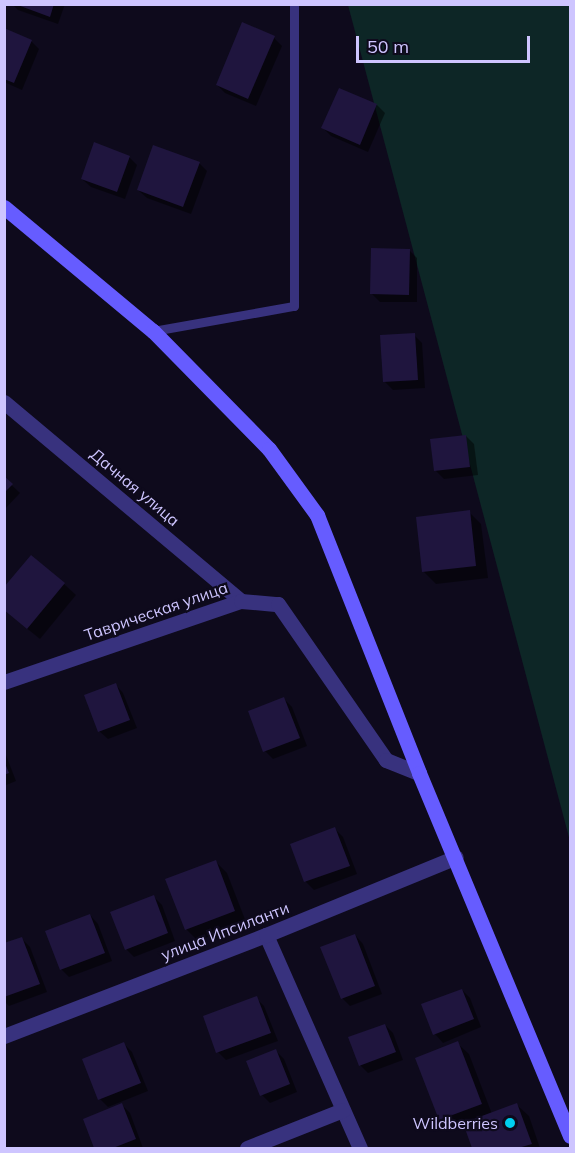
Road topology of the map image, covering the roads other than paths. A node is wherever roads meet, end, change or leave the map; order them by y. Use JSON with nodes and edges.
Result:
{"nodes":[{"id":1,"x":294,"y":4,"type":"edge"},
{"id":2,"x":4,"y":207,"type":"edge"},
{"id":3,"x":153,"y":331,"type":"junction"},
{"id":4,"x":4,"y":402,"type":"edge"},
{"id":5,"x":241,"y":600,"type":"junction"},
{"id":6,"x":4,"y":682,"type":"edge"},
{"id":7,"x":419,"y":773,"type":"junction"},
{"id":8,"x":456,"y":857,"type":"junction"},
{"id":9,"x":266,"y":935,"type":"junction"},
{"id":10,"x":4,"y":1036,"type":"edge"},
{"id":11,"x":343,"y":1110,"type":"junction"},
{"id":12,"x":570,"y":1136,"type":"edge"},
{"id":13,"x":247,"y":1149,"type":"edge"},
{"id":14,"x":360,"y":1149,"type":"edge"}],
"edges":[{"from":1,"to":3,"type":"lane"},
{"from":2,"to":3,"type":"main road"},
{"from":3,"to":7,"type":"main road"},
{"from":4,"to":5,"type":"street","name":"Дачная улица"},
{"from":5,"to":6,"type":"street","name":"Таврическая улица"},
{"from":5,"to":7,"type":"street","name":"Таврическая улица"},
{"from":7,"to":8,"type":"main road"},
{"from":8,"to":9,"type":"street","name":"улица Ипсиланти"},
{"from":8,"to":12,"type":"main road"},
{"from":9,"to":10,"type":"street","name":"улица Ипсиланти"},
{"from":9,"to":11,"type":"street"},
{"from":11,"to":13,"type":"street"},
{"from":11,"to":14,"type":"street"}]}
